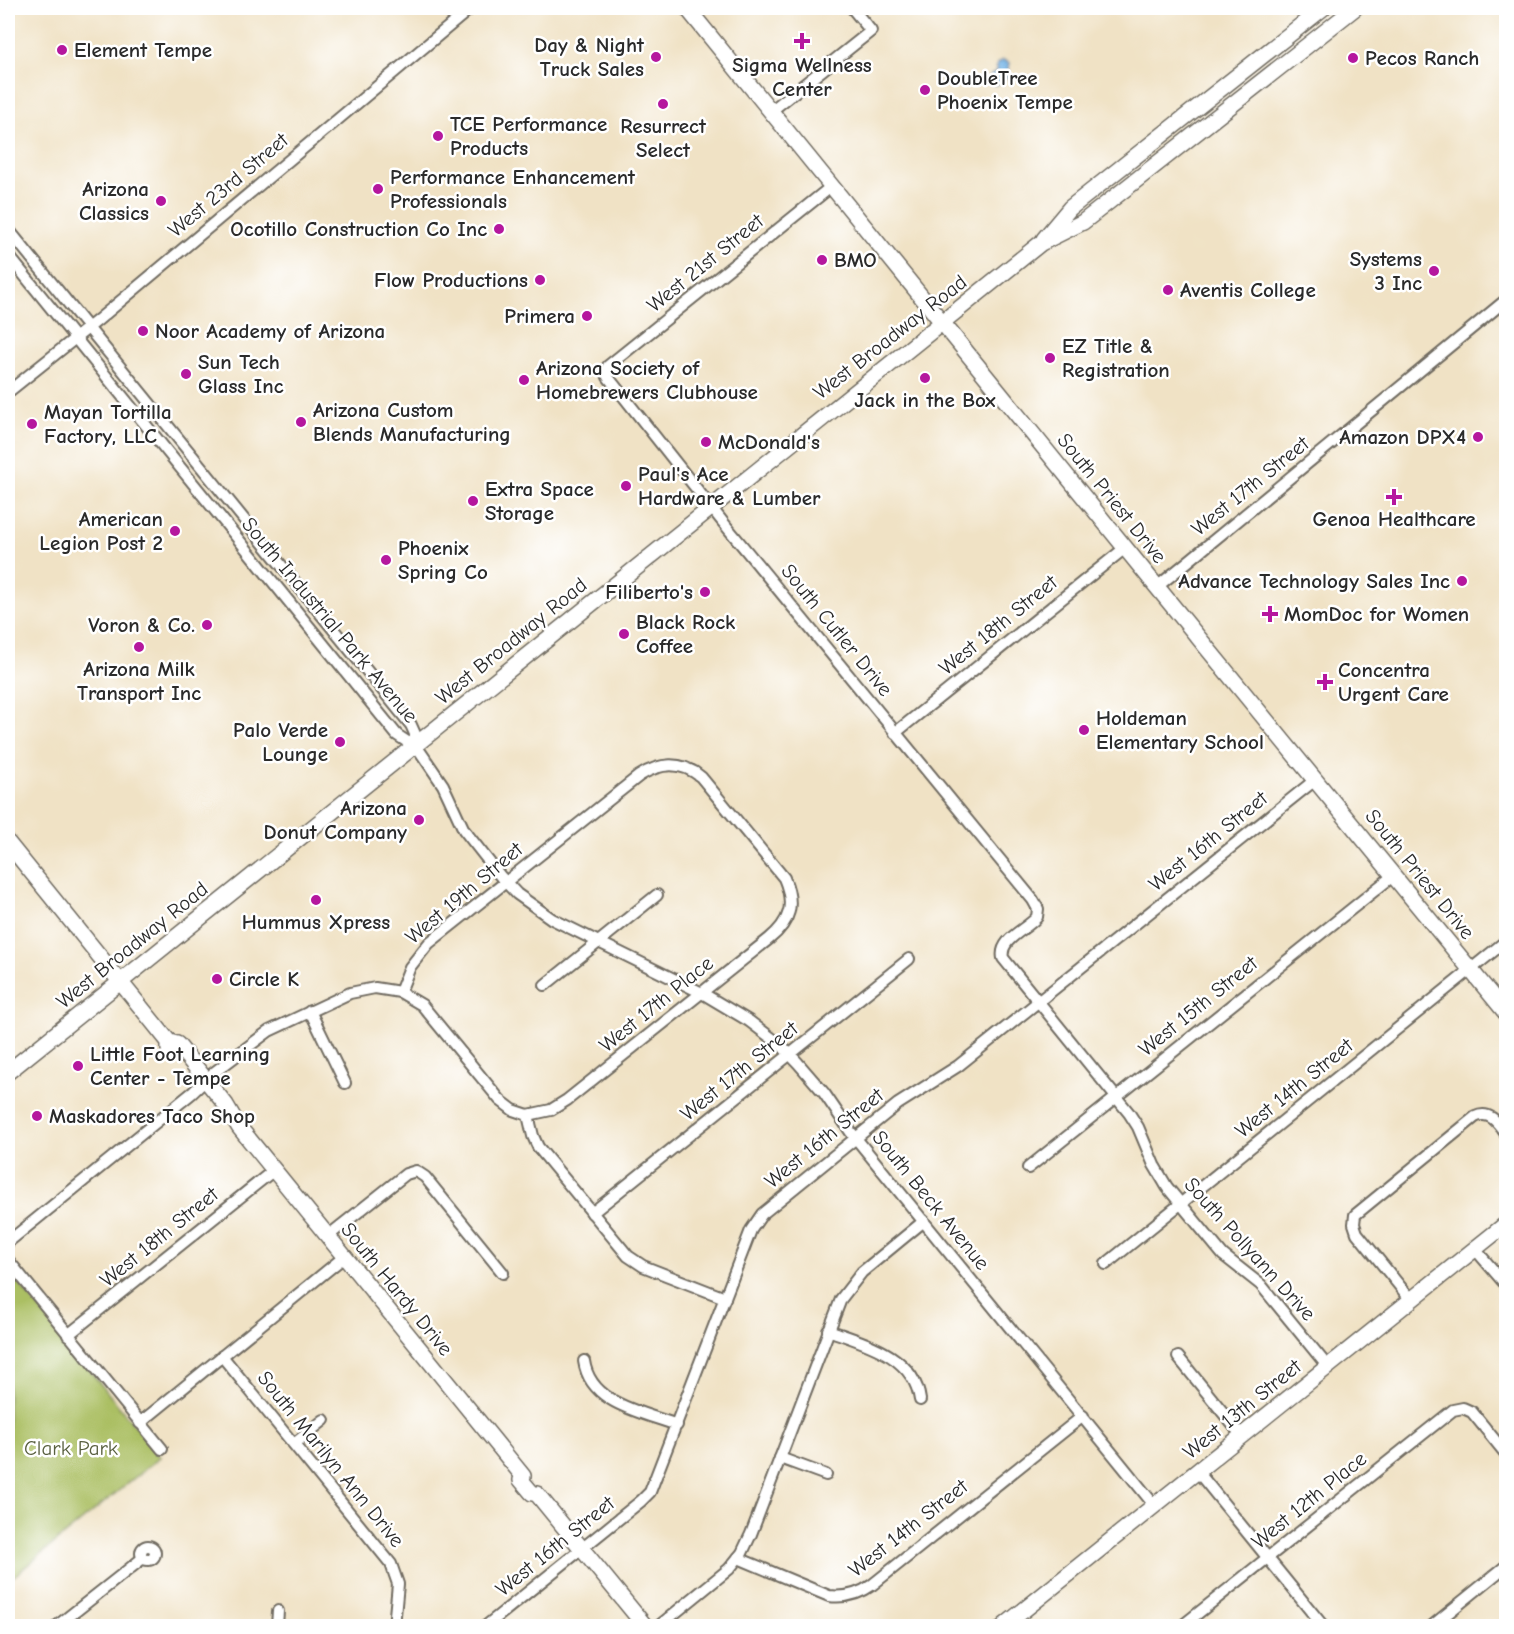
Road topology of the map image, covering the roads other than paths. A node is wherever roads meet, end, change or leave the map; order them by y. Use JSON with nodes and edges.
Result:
{"nodes":[{"id":1,"x":471,"y":8,"type":"edge"},
{"id":2,"x":687,"y":8,"type":"edge"},
{"id":3,"x":852,"y":8,"type":"edge"},
{"id":4,"x":1323,"y":8,"type":"edge"},
{"id":5,"x":1355,"y":8,"type":"edge"},
{"id":6,"x":771,"y":111,"type":"junction"},
{"id":7,"x":832,"y":186,"type":"junction"},
{"id":8,"x":8,"y":230,"type":"edge"},
{"id":9,"x":1041,"y":243,"type":"junction"},
{"id":10,"x":8,"y":255,"type":"edge"},
{"id":11,"x":1506,"y":300,"type":"edge"},
{"id":12,"x":942,"y":322,"type":"junction"},
{"id":13,"x":87,"y":328,"type":"junction"},
{"id":14,"x":75,"y":338,"type":"junction"},
{"id":15,"x":606,"y":372,"type":"joint"},
{"id":16,"x":8,"y":392,"type":"edge"},
{"id":17,"x":711,"y":507,"type":"junction"},
{"id":18,"x":1125,"y":548,"type":"junction"},
{"id":19,"x":1157,"y":588,"type":"junction"},
{"id":20,"x":895,"y":733,"type":"junction"},
{"id":21,"x":415,"y":744,"type":"junction"},
{"id":22,"x":1315,"y":780,"type":"junction"},
{"id":23,"x":8,"y":843,"type":"edge"},
{"id":24,"x":1394,"y":875,"type":"junction"},
{"id":25,"x":506,"y":882,"type":"junction"},
{"id":26,"x":657,"y":895,"type":"dead end"},
{"id":27,"x":796,"y":905,"type":"joint"},
{"id":28,"x":1506,"y":941,"type":"edge"},
{"id":29,"x":598,"y":942,"type":"junction"},
{"id":30,"x":1002,"y":951,"type":"joint"},
{"id":31,"x":909,"y":959,"type":"dead end"},
{"id":32,"x":1472,"y":970,"type":"junction"},
{"id":33,"x":120,"y":981,"type":"junction"},
{"id":34,"x":545,"y":985,"type":"dead end"},
{"id":35,"x":400,"y":992,"type":"junction"},
{"id":36,"x":702,"y":993,"type":"junction"},
{"id":37,"x":1038,"y":1001,"type":"junction"},
{"id":38,"x":310,"y":1011,"type":"junction"},
{"id":39,"x":1506,"y":1013,"type":"edge"},
{"id":40,"x":790,"y":1054,"type":"junction"},
{"id":41,"x":8,"y":1072,"type":"edge"},
{"id":42,"x":202,"y":1083,"type":"junction"},
{"id":43,"x":345,"y":1083,"type":"dead end"},
{"id":44,"x":1116,"y":1097,"type":"junction"},
{"id":45,"x":528,"y":1115,"type":"junction"},
{"id":46,"x":1506,"y":1134,"type":"edge"},
{"id":47,"x":855,"y":1137,"type":"junction"},
{"id":48,"x":1028,"y":1168,"type":"dead end"},
{"id":49,"x":274,"y":1170,"type":"junction"},
{"id":50,"x":1180,"y":1204,"type":"junction"},
{"id":51,"x":592,"y":1213,"type":"junction"},
{"id":52,"x":924,"y":1221,"type":"junction"},
{"id":53,"x":1506,"y":1224,"type":"edge"},
{"id":54,"x":328,"y":1236,"type":"junction"},
{"id":55,"x":8,"y":1242,"type":"edge"},
{"id":56,"x":1475,"y":1249,"type":"junction"},
{"id":57,"x":344,"y":1257,"type":"junction"},
{"id":58,"x":8,"y":1260,"type":"edge"},
{"id":59,"x":1106,"y":1264,"type":"dead end"},
{"id":60,"x":503,"y":1273,"type":"dead end"},
{"id":61,"x":1506,"y":1285,"type":"edge"},
{"id":62,"x":725,"y":1298,"type":"junction"},
{"id":63,"x":1411,"y":1300,"type":"junction"},
{"id":64,"x":828,"y":1330,"type":"junction"},
{"id":65,"x":68,"y":1335,"type":"junction"},
{"id":66,"x":222,"y":1356,"type":"junction"},
{"id":67,"x":1178,"y":1357,"type":"dead end"},
{"id":68,"x":584,"y":1361,"type":"dead end"},
{"id":69,"x":1328,"y":1367,"type":"junction"},
{"id":70,"x":920,"y":1400,"type":"dead end"},
{"id":71,"x":1083,"y":1416,"type":"junction"},
{"id":72,"x":324,"y":1420,"type":"dead end"},
{"id":73,"x":140,"y":1423,"type":"junction"},
{"id":74,"x":677,"y":1425,"type":"junction"},
{"id":75,"x":1242,"y":1436,"type":"junction"},
{"id":76,"x":294,"y":1444,"type":"junction"},
{"id":77,"x":162,"y":1449,"type":"dead end"},
{"id":78,"x":1506,"y":1454,"type":"edge"},
{"id":79,"x":780,"y":1458,"type":"junction"},
{"id":80,"x":1198,"y":1472,"type":"junction"},
{"id":81,"x":826,"y":1475,"type":"dead end"},
{"id":82,"x":1155,"y":1506,"type":"junction"},
{"id":83,"x":582,"y":1549,"type":"junction"},
{"id":84,"x":143,"y":1558,"type":"dead end"},
{"id":85,"x":738,"y":1558,"type":"junction"},
{"id":86,"x":1268,"y":1558,"type":"junction"},
{"id":87,"x":1506,"y":1566,"type":"edge"},
{"id":88,"x":278,"y":1611,"type":"dead end"},
{"id":89,"x":57,"y":1626,"type":"edge"},
{"id":90,"x":277,"y":1626,"type":"edge"},
{"id":91,"x":394,"y":1626,"type":"edge"},
{"id":92,"x":486,"y":1626,"type":"edge"},
{"id":93,"x":645,"y":1626,"type":"edge"},
{"id":94,"x":658,"y":1626,"type":"edge"},
{"id":95,"x":1004,"y":1626,"type":"edge"},
{"id":96,"x":1182,"y":1626,"type":"edge"},
{"id":97,"x":1323,"y":1626,"type":"edge"},
{"id":98,"x":1432,"y":1626,"type":"edge"}],
"edges":[{"from":1,"to":13,"type":"street","name":"West 23rd Street"},
{"from":2,"to":6,"type":"main road","name":"South Priest Drive"},
{"from":3,"to":6,"type":"street"},
{"from":4,"to":9,"type":"main road","name":"West Broadway Road"},
{"from":5,"to":9,"type":"main road","name":"West Broadway Road"},
{"from":6,"to":7,"type":"main road","name":"South Priest Drive"},
{"from":7,"to":12,"type":"main road","name":"South Priest Drive"},
{"from":7,"to":15,"type":"street","name":"West 21st Street"},
{"from":8,"to":13,"type":"street","name":"South Industrial Park Avenue"},
{"from":9,"to":12,"type":"main road","name":"West Broadway Road"},
{"from":10,"to":14,"type":"street","name":"South Industrial Park Avenue"},
{"from":11,"to":19,"type":"street","name":"West 17th Street"},
{"from":12,"to":17,"type":"main road","name":"West Broadway Road"},
{"from":12,"to":18,"type":"main road","name":"South Priest Drive"},
{"from":13,"to":14,"type":"street","name":"West 23rd Street"},
{"from":13,"to":21,"type":"street","name":"South Industrial Park Avenue"},
{"from":14,"to":16,"type":"street","name":"West 23rd Street"},
{"from":14,"to":21,"type":"street","name":"South Industrial Park Avenue"},
{"from":15,"to":17,"type":"street","name":"South Cutler Drive"},
{"from":17,"to":20,"type":"street","name":"South Cutler Drive"},
{"from":17,"to":21,"type":"main road","name":"West Broadway Road"},
{"from":18,"to":19,"type":"main road","name":"South Priest Drive"},
{"from":18,"to":20,"type":"street","name":"West 18th Street"},
{"from":19,"to":22,"type":"main road","name":"South Priest Drive"},
{"from":20,"to":30,"type":"street","name":"South Cutler Drive"},
{"from":21,"to":25,"type":"street","name":"South Beck Avenue"},
{"from":21,"to":33,"type":"main road","name":"West Broadway Road"},
{"from":22,"to":24,"type":"main road","name":"South Priest Drive"},
{"from":22,"to":37,"type":"street","name":"West 16th Street"},
{"from":23,"to":33,"type":"main road","name":"South Hardy Drive"},
{"from":24,"to":32,"type":"main road","name":"South Priest Drive"},
{"from":24,"to":44,"type":"street","name":"West 15th Street"},
{"from":25,"to":27,"type":"street","name":"West 19th Street"},
{"from":25,"to":29,"type":"street","name":"South Beck Avenue"},
{"from":25,"to":35,"type":"street","name":"West 19th Street"},
{"from":26,"to":29,"type":"street"},
{"from":27,"to":36,"type":"street","name":"West 17th Place"},
{"from":28,"to":32,"type":"street","name":"West 14th Street"},
{"from":29,"to":34,"type":"street"},
{"from":29,"to":36,"type":"street","name":"South Beck Avenue"},
{"from":30,"to":37,"type":"street","name":"South Pollyann Drive"},
{"from":31,"to":40,"type":"street","name":"West 17th Street"},
{"from":32,"to":39,"type":"main road","name":"South Priest Drive"},
{"from":32,"to":50,"type":"street","name":"West 14th Street"},
{"from":33,"to":41,"type":"main road","name":"West Broadway Road"},
{"from":33,"to":42,"type":"main road","name":"South Hardy Drive"},
{"from":35,"to":38,"type":"street"},
{"from":35,"to":45,"type":"street"},
{"from":36,"to":40,"type":"street","name":"South Beck Avenue"},
{"from":36,"to":45,"type":"street","name":"West 17th Place"},
{"from":37,"to":44,"type":"street","name":"South Pollyann Drive"},
{"from":37,"to":47,"type":"street","name":"West 16th Street"},
{"from":38,"to":42,"type":"street"},
{"from":38,"to":43,"type":"street"},
{"from":40,"to":47,"type":"street","name":"South Beck Avenue"},
{"from":40,"to":51,"type":"street","name":"West 17th Street"},
{"from":42,"to":49,"type":"main road","name":"South Hardy Drive"},
{"from":42,"to":55,"type":"street"},
{"from":44,"to":48,"type":"street","name":"West 15th Street"},
{"from":44,"to":50,"type":"street","name":"South Pollyann Drive"},
{"from":45,"to":51,"type":"street"},
{"from":46,"to":63,"type":"street"},
{"from":47,"to":52,"type":"street","name":"South Beck Avenue"},
{"from":47,"to":62,"type":"street","name":"West 16th Street"},
{"from":49,"to":54,"type":"main road","name":"South Hardy Drive"},
{"from":49,"to":65,"type":"street","name":"West 18th Street"},
{"from":50,"to":59,"type":"street","name":"West 14th Street"},
{"from":50,"to":69,"type":"street","name":"South Pollyann Drive"},
{"from":51,"to":62,"type":"street"},
{"from":52,"to":64,"type":"street"},
{"from":52,"to":71,"type":"street","name":"South Beck Avenue"},
{"from":53,"to":56,"type":"main road","name":"West 13th Street"},
{"from":54,"to":57,"type":"main road","name":"South Hardy Drive"},
{"from":54,"to":60,"type":"street"},
{"from":56,"to":61,"type":"street"},
{"from":56,"to":63,"type":"main road","name":"West 13th Street"},
{"from":57,"to":66,"type":"street"},
{"from":57,"to":83,"type":"main road","name":"South Hardy Drive"},
{"from":58,"to":65,"type":"street"},
{"from":62,"to":74,"type":"street","name":"West 16th Street"},
{"from":63,"to":69,"type":"main road","name":"West 13th Street"},
{"from":64,"to":70,"type":"street"},
{"from":64,"to":79,"type":"street"},
{"from":65,"to":73,"type":"street"},
{"from":66,"to":73,"type":"street"},
{"from":66,"to":76,"type":"street","name":"South Marilyn Ann Drive"},
{"from":67,"to":75,"type":"street"},
{"from":68,"to":74,"type":"street"},
{"from":69,"to":75,"type":"main road","name":"West 13th Street"},
{"from":71,"to":82,"type":"street","name":"South Beck Avenue"},
{"from":71,"to":85,"type":"street","name":"West 14th Street"},
{"from":72,"to":76,"type":"street"},
{"from":73,"to":77,"type":"street"},
{"from":74,"to":83,"type":"street","name":"West 16th Street"},
{"from":75,"to":80,"type":"main road","name":"West 13th Street"},
{"from":76,"to":91,"type":"street","name":"South Marilyn Ann Drive"},
{"from":78,"to":86,"type":"street","name":"West 12th Place"},
{"from":79,"to":81,"type":"street"},
{"from":79,"to":85,"type":"street"},
{"from":80,"to":82,"type":"main road","name":"West 13th Street"},
{"from":80,"to":86,"type":"street"},
{"from":82,"to":95,"type":"main road","name":"West 13th Street"},
{"from":83,"to":92,"type":"street","name":"West 16th Street"},
{"from":83,"to":93,"type":"main road","name":"South Hardy Drive"},
{"from":84,"to":89,"type":"street"},
{"from":85,"to":94,"type":"street"},
{"from":86,"to":96,"type":"street","name":"West 12th Place"},
{"from":86,"to":97,"type":"street"},
{"from":87,"to":98,"type":"street"},
{"from":88,"to":90,"type":"street"}]}
